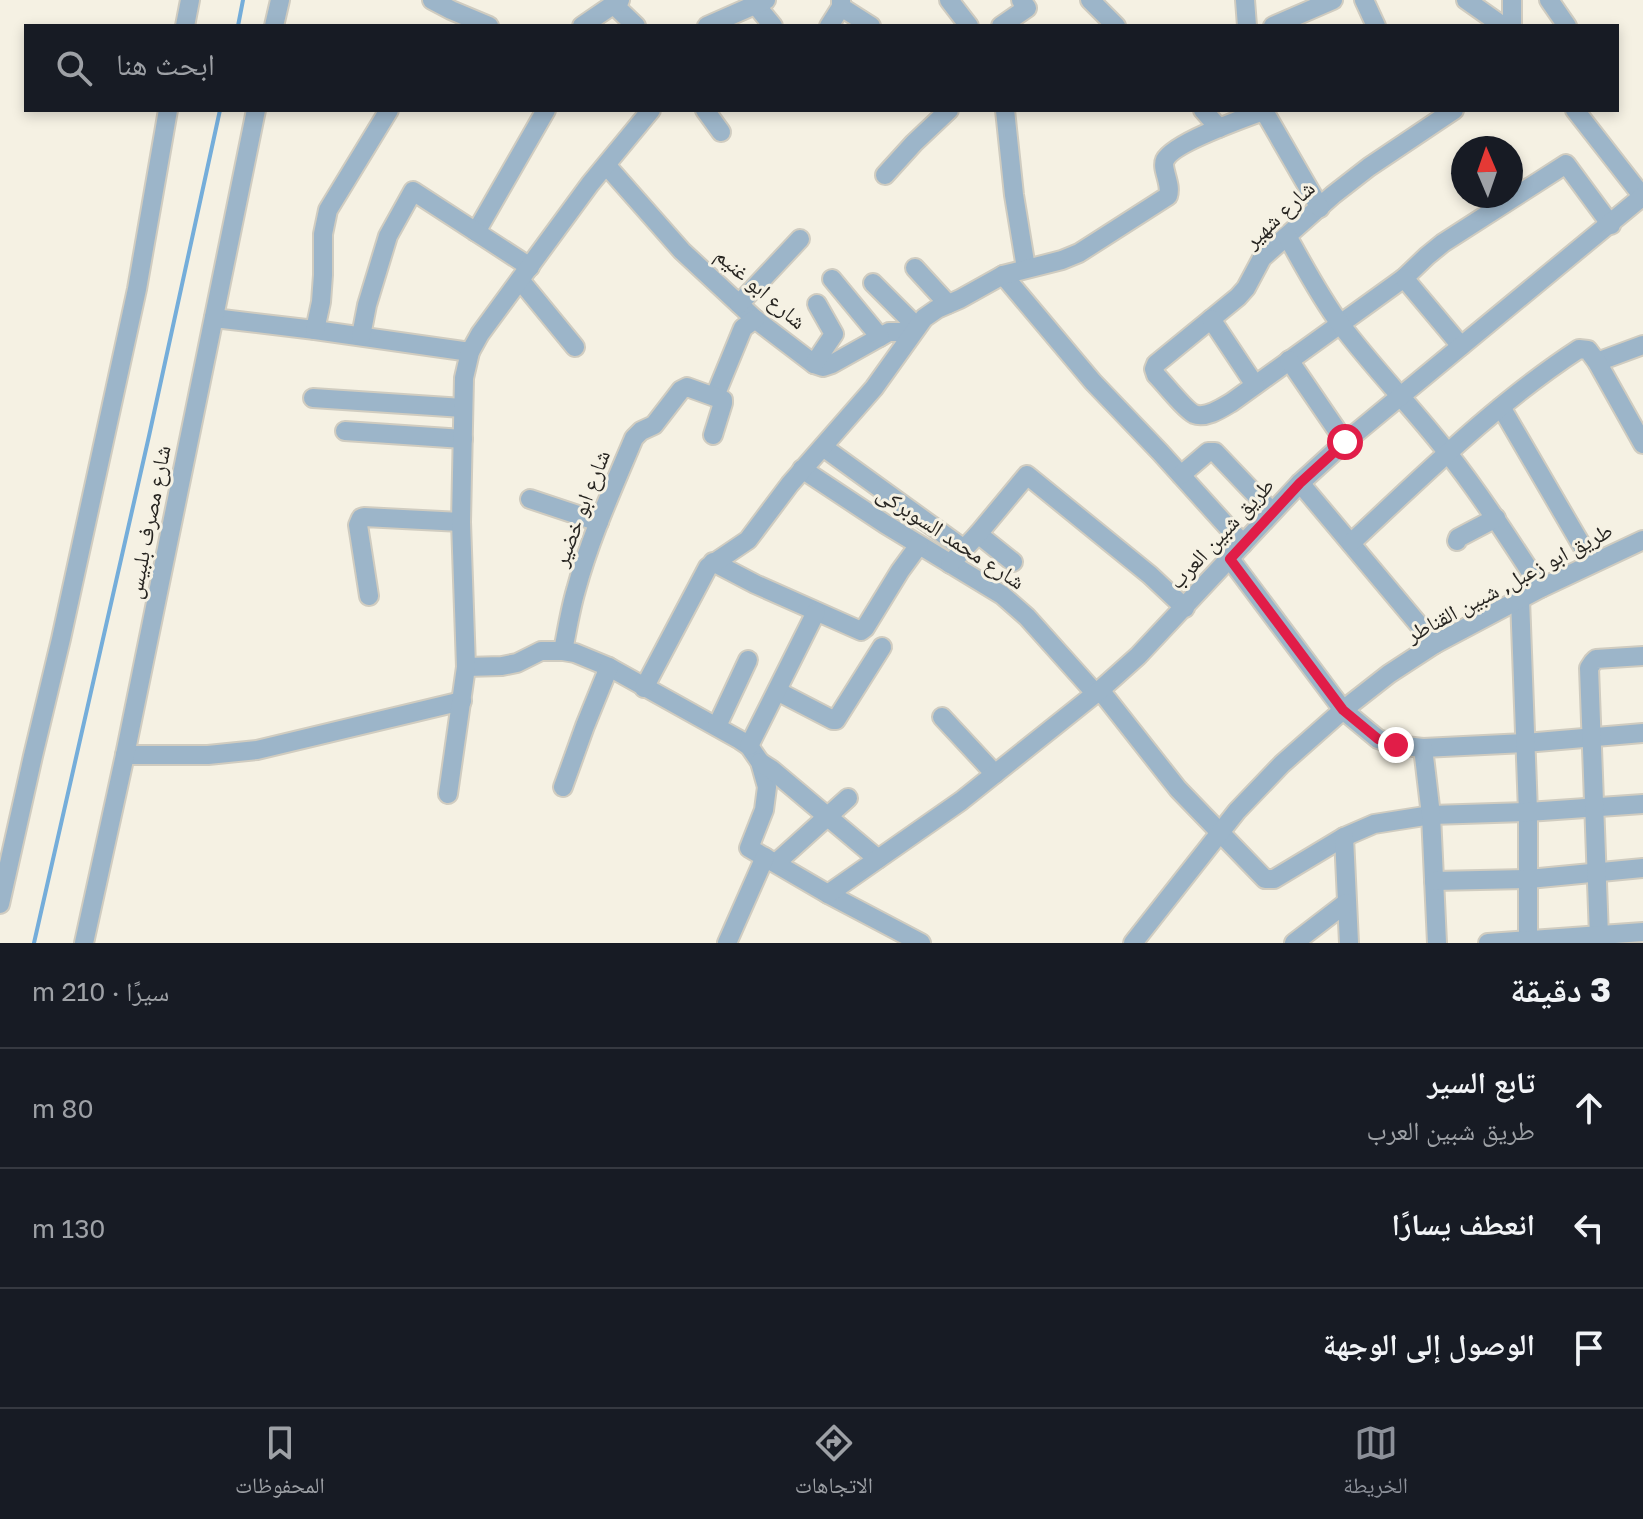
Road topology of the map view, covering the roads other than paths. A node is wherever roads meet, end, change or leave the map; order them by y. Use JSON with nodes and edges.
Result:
{"nodes":[{"id":1,"x":190,"y":0,"type":"edge"},
{"id":2,"x":280,"y":0,"type":"edge"},
{"id":3,"x":432,"y":0,"type":"edge"},
{"id":4,"x":949,"y":0,"type":"edge"},
{"id":5,"x":1090,"y":0,"type":"edge"},
{"id":6,"x":1245,"y":0,"type":"edge"},
{"id":7,"x":1333,"y":0,"type":"edge"},
{"id":8,"x":1364,"y":0,"type":"edge"},
{"id":9,"x":1466,"y":0,"type":"edge"},
{"id":10,"x":1512,"y":0,"type":"edge"},
{"id":11,"x":1549,"y":0,"type":"edge"},
{"id":12,"x":617,"y":2,"type":"edge"},
{"id":13,"x":761,"y":2,"type":"edge"},
{"id":14,"x":841,"y":3,"type":"edge"},
{"id":15,"x":1030,"y":3,"type":"edge"},
{"id":16,"x":446,"y":18,"type":"edge"},
{"id":17,"x":185,"y":24,"type":"edge"},
{"id":18,"x":274,"y":24,"type":"edge"},
{"id":19,"x":478,"y":24,"type":"edge"},
{"id":20,"x":585,"y":24,"type":"edge"},
{"id":21,"x":634,"y":24,"type":"edge"},
{"id":22,"x":712,"y":24,"type":"edge"},
{"id":23,"x":772,"y":24,"type":"edge"},
{"id":24,"x":830,"y":24,"type":"edge"},
{"id":25,"x":868,"y":24,"type":"edge"},
{"id":26,"x":967,"y":24,"type":"edge"},
{"id":27,"x":1004,"y":24,"type":"edge"},
{"id":28,"x":1114,"y":24,"type":"edge"},
{"id":29,"x":1247,"y":24,"type":"edge"},
{"id":30,"x":1278,"y":24,"type":"edge"},
{"id":31,"x":1375,"y":24,"type":"edge"},
{"id":32,"x":1500,"y":24,"type":"edge"},
{"id":33,"x":1512,"y":24,"type":"edge"},
{"id":34,"x":1566,"y":24,"type":"edge"},
{"id":35,"x":168,"y":112,"type":"edge"},
{"id":36,"x":256,"y":112,"type":"edge"},
{"id":37,"x":388,"y":112,"type":"edge"},
{"id":38,"x":545,"y":112,"type":"edge"},
{"id":39,"x":649,"y":112,"type":"edge"},
{"id":40,"x":706,"y":112,"type":"edge"},
{"id":41,"x":947,"y":112,"type":"edge"},
{"id":42,"x":1005,"y":112,"type":"edge"},
{"id":43,"x":1205,"y":112,"type":"edge"},
{"id":44,"x":1257,"y":112,"type":"edge"},
{"id":45,"x":1451,"y":112,"type":"edge"},
{"id":46,"x":1577,"y":112,"type":"edge"},
{"id":47,"x":1219,"y":128,"type":"junction"},
{"id":48,"x":721,"y":132,"type":"dead end"},
{"id":49,"x":607,"y":166,"type":"junction"},
{"id":50,"x":885,"y":175,"type":"dead end"},
{"id":51,"x":1643,"y":197,"type":"edge"},
{"id":52,"x":1320,"y":208,"type":"junction"},
{"id":53,"x":1611,"y":225,"type":"junction"},
{"id":54,"x":476,"y":232,"type":"junction"},
{"id":55,"x":1287,"y":236,"type":"junction"},
{"id":56,"x":800,"y":239,"type":"dead end"},
{"id":57,"x":915,"y":268,"type":"dead end"},
{"id":58,"x":1026,"y":268,"type":"junction"},
{"id":59,"x":525,"y":273,"type":"junction"},
{"id":60,"x":1003,"y":275,"type":"junction"},
{"id":61,"x":1404,"y":278,"type":"junction"},
{"id":62,"x":832,"y":279,"type":"dead end"},
{"id":63,"x":873,"y":283,"type":"dead end"},
{"id":64,"x":739,"y":304,"type":"junction"},
{"id":65,"x":817,"y":304,"type":"dead end"},
{"id":66,"x":948,"y":304,"type":"junction"},
{"id":67,"x":214,"y":318,"type":"junction"},
{"id":68,"x":755,"y":319,"type":"junction"},
{"id":69,"x":1211,"y":319,"type":"junction"},
{"id":70,"x":1339,"y":323,"type":"junction"},
{"id":71,"x":915,"y":329,"type":"junction"},
{"id":72,"x":315,"y":330,"type":"junction"},
{"id":73,"x":361,"y":336,"type":"junction"},
{"id":74,"x":880,"y":337,"type":"junction"},
{"id":75,"x":1643,"y":345,"type":"edge"},
{"id":76,"x":1461,"y":346,"type":"junction"},
{"id":77,"x":575,"y":347,"type":"dead end"},
{"id":78,"x":470,"y":352,"type":"junction"},
{"id":79,"x":1289,"y":360,"type":"junction"},
{"id":80,"x":1597,"y":362,"type":"junction"},
{"id":81,"x":814,"y":364,"type":"junction"},
{"id":82,"x":1255,"y":385,"type":"junction"},
{"id":83,"x":1401,"y":396,"type":"junction"},
{"id":84,"x":313,"y":398,"type":"dead end"},
{"id":85,"x":719,"y":399,"type":"junction"},
{"id":86,"x":1501,"y":407,"type":"junction"},
{"id":87,"x":463,"y":408,"type":"junction"},
{"id":88,"x":345,"y":431,"type":"dead end"},
{"id":89,"x":713,"y":435,"type":"dead end"},
{"id":90,"x":1641,"y":435,"type":"edge"},
{"id":91,"x":463,"y":439,"type":"junction"},
{"id":92,"x":1345,"y":442,"type":"junction"},
{"id":93,"x":823,"y":447,"type":"junction"},
{"id":94,"x":1448,"y":453,"type":"junction"},
{"id":95,"x":802,"y":469,"type":"junction"},
{"id":96,"x":1181,"y":475,"type":"junction"},
{"id":97,"x":1300,"y":483,"type":"junction"},
{"id":98,"x":530,"y":499,"type":"dead end"},
{"id":99,"x":1272,"y":512,"type":"junction"},
{"id":100,"x":1496,"y":518,"type":"junction"},
{"id":101,"x":461,"y":522,"type":"junction"},
{"id":102,"x":599,"y":522,"type":"junction"},
{"id":103,"x":978,"y":534,"type":"junction"},
{"id":104,"x":1643,"y":540,"type":"edge"},
{"id":105,"x":1457,"y":541,"type":"dead end"},
{"id":106,"x":1351,"y":543,"type":"junction"},
{"id":107,"x":1243,"y":544,"type":"junction"},
{"id":108,"x":919,"y":545,"type":"junction"},
{"id":109,"x":964,"y":549,"type":"junction"},
{"id":110,"x":1230,"y":559,"type":"junction"},
{"id":111,"x":713,"y":562,"type":"junction"},
{"id":112,"x":1013,"y":562,"type":"dead end"},
{"id":113,"x":1592,"y":563,"type":"junction"},
{"id":114,"x":950,"y":564,"type":"junction"},
{"id":115,"x":1541,"y":588,"type":"junction"},
{"id":116,"x":369,"y":596,"type":"dead end"},
{"id":117,"x":1520,"y":599,"type":"junction"},
{"id":118,"x":1185,"y":608,"type":"junction"},
{"id":119,"x":816,"y":612,"type":"junction"},
{"id":120,"x":1435,"y":644,"type":"junction"},
{"id":121,"x":882,"y":647,"type":"dead end"},
{"id":122,"x":563,"y":651,"type":"junction"},
{"id":123,"x":1643,"y":656,"type":"edge"},
{"id":124,"x":748,"y":660,"type":"dead end"},
{"id":125,"x":466,"y":667,"type":"junction"},
{"id":126,"x":609,"y":667,"type":"junction"},
{"id":127,"x":644,"y":688,"type":"junction"},
{"id":128,"x":777,"y":691,"type":"junction"},
{"id":129,"x":1098,"y":692,"type":"junction"},
{"id":130,"x":462,"y":701,"type":"junction"},
{"id":131,"x":1343,"y":710,"type":"junction"},
{"id":132,"x":942,"y":717,"type":"dead end"},
{"id":133,"x":717,"y":726,"type":"junction"},
{"id":134,"x":1643,"y":733,"type":"edge"},
{"id":135,"x":1592,"y":738,"type":"junction"},
{"id":136,"x":1525,"y":743,"type":"junction"},
{"id":137,"x":1423,"y":748,"type":"junction"},
{"id":138,"x":754,"y":754,"type":"junction"},
{"id":139,"x":125,"y":755,"type":"junction"},
{"id":140,"x":995,"y":774,"type":"junction"},
{"id":141,"x":563,"y":787,"type":"dead end"},
{"id":142,"x":448,"y":794,"type":"dead end"},
{"id":143,"x":848,"y":798,"type":"dead end"},
{"id":144,"x":1643,"y":804,"type":"edge"},
{"id":145,"x":1595,"y":807,"type":"junction"},
{"id":146,"x":1528,"y":812,"type":"junction"},
{"id":147,"x":1431,"y":815,"type":"junction"},
{"id":148,"x":828,"y":816,"type":"junction"},
{"id":149,"x":1219,"y":832,"type":"junction"},
{"id":150,"x":1344,"y":837,"type":"junction"},
{"id":151,"x":878,"y":859,"type":"junction"},
{"id":152,"x":770,"y":860,"type":"junction"},
{"id":153,"x":1643,"y":868,"type":"edge"},
{"id":154,"x":1597,"y":872,"type":"junction"},
{"id":155,"x":1529,"y":879,"type":"junction"},
{"id":156,"x":1434,"y":881,"type":"junction"},
{"id":157,"x":828,"y":894,"type":"junction"},
{"id":158,"x":1346,"y":903,"type":"junction"},
{"id":159,"x":0,"y":904,"type":"edge"},
{"id":160,"x":1643,"y":932,"type":"edge"},
{"id":161,"x":1599,"y":936,"type":"junction"},
{"id":162,"x":1528,"y":940,"type":"junction"},
{"id":163,"x":1136,"y":942,"type":"edge"},
{"id":164,"x":84,"y":943,"type":"edge"},
{"id":165,"x":727,"y":943,"type":"edge"},
{"id":166,"x":921,"y":943,"type":"edge"},
{"id":167,"x":1294,"y":943,"type":"edge"},
{"id":168,"x":1349,"y":943,"type":"edge"},
{"id":169,"x":1437,"y":943,"type":"edge"},
{"id":170,"x":1488,"y":943,"type":"edge"}],
"edges":[{"from":1,"to":17,"type":"street"},
{"from":2,"to":18,"type":"street"},
{"from":3,"to":16,"type":"street"},
{"from":4,"to":26,"type":"street"},
{"from":5,"to":28,"type":"street"},
{"from":6,"to":29,"type":"street"},
{"from":7,"to":30,"type":"street"},
{"from":8,"to":31,"type":"street"},
{"from":9,"to":32,"type":"street"},
{"from":10,"to":33,"type":"street"},
{"from":11,"to":34,"type":"street"},
{"from":12,"to":20,"type":"street"},
{"from":12,"to":21,"type":"street"},
{"from":13,"to":22,"type":"street"},
{"from":13,"to":23,"type":"street"},
{"from":14,"to":24,"type":"street"},
{"from":14,"to":25,"type":"street"},
{"from":15,"to":27,"type":"street"},
{"from":16,"to":19,"type":"street"},
{"from":35,"to":159,"type":"street"},
{"from":36,"to":67,"type":"street","name":"شارع مصرف بلبيس"},
{"from":37,"to":72,"type":"street"},
{"from":38,"to":54,"type":"street"},
{"from":39,"to":49,"type":"street"},
{"from":40,"to":48,"type":"street"},
{"from":41,"to":50,"type":"street"},
{"from":42,"to":58,"type":"street"},
{"from":43,"to":47,"type":"street"},
{"from":44,"to":47,"type":"street"},
{"from":44,"to":52,"type":"street"},
{"from":45,"to":52,"type":"street","name":"شارع شهير"},
{"from":46,"to":51,"type":"street"},
{"from":47,"to":58,"type":"street"},
{"from":49,"to":59,"type":"street"},
{"from":49,"to":64,"type":"street","name":"شارع ابو غنيم"},
{"from":51,"to":53,"type":"street","name":"طريق شبين العرب"},
{"from":52,"to":55,"type":"street","name":"شارع شهير"},
{"from":53,"to":61,"type":"street"},
{"from":53,"to":76,"type":"street","name":"طريق شبين العرب"},
{"from":54,"to":59,"type":"street"},
{"from":54,"to":73,"type":"street"},
{"from":55,"to":69,"type":"street","name":"شارع شهير"},
{"from":55,"to":70,"type":"street"},
{"from":56,"to":64,"type":"street"},
{"from":57,"to":66,"type":"street"},
{"from":58,"to":60,"type":"street"},
{"from":59,"to":77,"type":"street"},
{"from":59,"to":78,"type":"street"},
{"from":60,"to":66,"type":"street"},
{"from":60,"to":96,"type":"street"},
{"from":61,"to":70,"type":"street"},
{"from":61,"to":76,"type":"street"},
{"from":62,"to":74,"type":"street"},
{"from":63,"to":71,"type":"street"},
{"from":64,"to":68,"type":"street","name":"شارع ابو غنيم"},
{"from":65,"to":81,"type":"street"},
{"from":66,"to":71,"type":"street"},
{"from":67,"to":72,"type":"street"},
{"from":67,"to":139,"type":"street","name":"شارع مصرف بلبيس"},
{"from":68,"to":81,"type":"street","name":"شارع ابو غنيم"},
{"from":68,"to":85,"type":"street"},
{"from":69,"to":82,"type":"street"},
{"from":69,"to":82,"type":"street","name":"شارع شهير"},
{"from":70,"to":79,"type":"street"},
{"from":70,"to":83,"type":"street"},
{"from":71,"to":74,"type":"street"},
{"from":71,"to":93,"type":"street"},
{"from":72,"to":73,"type":"street"},
{"from":73,"to":78,"type":"street"},
{"from":74,"to":81,"type":"street"},
{"from":75,"to":80,"type":"street"},
{"from":76,"to":83,"type":"street","name":"طريق شبين العرب"},
{"from":78,"to":87,"type":"street"},
{"from":79,"to":82,"type":"street"},
{"from":79,"to":92,"type":"street"},
{"from":80,"to":86,"type":"street"},
{"from":80,"to":90,"type":"street"},
{"from":83,"to":92,"type":"street","name":"طريق شبين العرب"},
{"from":83,"to":94,"type":"street"},
{"from":84,"to":87,"type":"street"},
{"from":85,"to":89,"type":"street"},
{"from":85,"to":102,"type":"street","name":"شارع ابو خضير"},
{"from":86,"to":94,"type":"street"},
{"from":86,"to":113,"type":"street"},
{"from":87,"to":91,"type":"street"},
{"from":88,"to":91,"type":"street"},
{"from":91,"to":101,"type":"street"},
{"from":92,"to":97,"type":"street","name":"طريق شبين العرب"},
{"from":93,"to":95,"type":"street"},
{"from":93,"to":109,"type":"street"},
{"from":94,"to":100,"type":"street"},
{"from":94,"to":106,"type":"street"},
{"from":95,"to":108,"type":"street","name":"شارع محمد السوبركى"},
{"from":95,"to":111,"type":"street"},
{"from":96,"to":99,"type":"street"},
{"from":96,"to":107,"type":"street"},
{"from":97,"to":99,"type":"street","name":"طريق شبين العرب"},
{"from":97,"to":106,"type":"street"},
{"from":98,"to":102,"type":"street"},
{"from":99,"to":107,"type":"street","name":"طريق شبين العرب"},
{"from":100,"to":105,"type":"street"},
{"from":100,"to":115,"type":"street"},
{"from":101,"to":116,"type":"street"},
{"from":101,"to":125,"type":"street"},
{"from":102,"to":122,"type":"street","name":"شارع ابو خضير"},
{"from":103,"to":109,"type":"street"},
{"from":103,"to":112,"type":"street"},
{"from":103,"to":118,"type":"street"},
{"from":104,"to":113,"type":"street","name":"طريق ابو زعبل, شبين القناطر"},
{"from":106,"to":120,"type":"street"},
{"from":107,"to":110,"type":"street","name":"طريق شبين العرب"},
{"from":108,"to":114,"type":"street","name":"شارع محمد السوبركى"},
{"from":108,"to":119,"type":"street"},
{"from":109,"to":114,"type":"street"},
{"from":110,"to":118,"type":"street","name":"طريق شبين العرب"},
{"from":110,"to":131,"type":"street"},
{"from":111,"to":119,"type":"street"},
{"from":111,"to":127,"type":"street"},
{"from":113,"to":115,"type":"street","name":"طريق ابو زعبل, شبين القناطر"},
{"from":114,"to":129,"type":"street","name":"شارع محمد السوبركى"},
{"from":115,"to":117,"type":"street","name":"طريق ابو زعبل, شبين القناطر"},
{"from":117,"to":120,"type":"street","name":"طريق ابو زعبل, شبين القناطر"},
{"from":117,"to":136,"type":"street"},
{"from":118,"to":129,"type":"street","name":"طريق شبين العرب"},
{"from":119,"to":128,"type":"street"},
{"from":120,"to":131,"type":"street","name":"طريق ابو زعبل, شبين القناطر"},
{"from":121,"to":128,"type":"street"},
{"from":122,"to":125,"type":"street"},
{"from":122,"to":126,"type":"street"},
{"from":123,"to":135,"type":"street"},
{"from":124,"to":133,"type":"street"},
{"from":125,"to":130,"type":"street"},
{"from":126,"to":127,"type":"street"},
{"from":126,"to":141,"type":"street"},
{"from":127,"to":133,"type":"street"},
{"from":128,"to":138,"type":"street"},
{"from":129,"to":140,"type":"street","name":"طريق شبين العرب"},
{"from":129,"to":149,"type":"street","name":"شارع محمد السوبركى"},
{"from":130,"to":139,"type":"street"},
{"from":130,"to":142,"type":"street"},
{"from":131,"to":137,"type":"street"},
{"from":131,"to":149,"type":"street","name":"طريق ابو زعبل, شبين القناطر"},
{"from":132,"to":140,"type":"street"},
{"from":133,"to":138,"type":"street"},
{"from":134,"to":135,"type":"street"},
{"from":135,"to":136,"type":"street"},
{"from":135,"to":145,"type":"street"},
{"from":136,"to":137,"type":"street"},
{"from":136,"to":146,"type":"street"},
{"from":137,"to":147,"type":"street"},
{"from":138,"to":148,"type":"street"},
{"from":138,"to":152,"type":"street"},
{"from":139,"to":164,"type":"street","name":"شارع مصرف بلبيس"},
{"from":140,"to":151,"type":"street","name":"طريق شبين العرب"},
{"from":143,"to":148,"type":"street"},
{"from":144,"to":145,"type":"street"},
{"from":145,"to":146,"type":"street"},
{"from":145,"to":154,"type":"street"},
{"from":146,"to":147,"type":"street"},
{"from":146,"to":155,"type":"street"},
{"from":147,"to":150,"type":"street"},
{"from":147,"to":156,"type":"street"},
{"from":148,"to":151,"type":"street"},
{"from":148,"to":152,"type":"street"},
{"from":149,"to":150,"type":"street","name":"شارع محمد السوبركى"},
{"from":149,"to":163,"type":"street","name":"طريق ابو زعبل, شبين القناطر"},
{"from":150,"to":158,"type":"street"},
{"from":151,"to":157,"type":"street","name":"طريق شبين العرب"},
{"from":152,"to":157,"type":"street"},
{"from":152,"to":165,"type":"street"},
{"from":153,"to":154,"type":"street"},
{"from":154,"to":155,"type":"street"},
{"from":154,"to":161,"type":"street"},
{"from":155,"to":156,"type":"street"},
{"from":155,"to":162,"type":"street"},
{"from":156,"to":169,"type":"street"},
{"from":157,"to":166,"type":"street"},
{"from":158,"to":167,"type":"street"},
{"from":158,"to":168,"type":"street"},
{"from":160,"to":161,"type":"street"},
{"from":161,"to":162,"type":"street"},
{"from":162,"to":170,"type":"street"}]}
